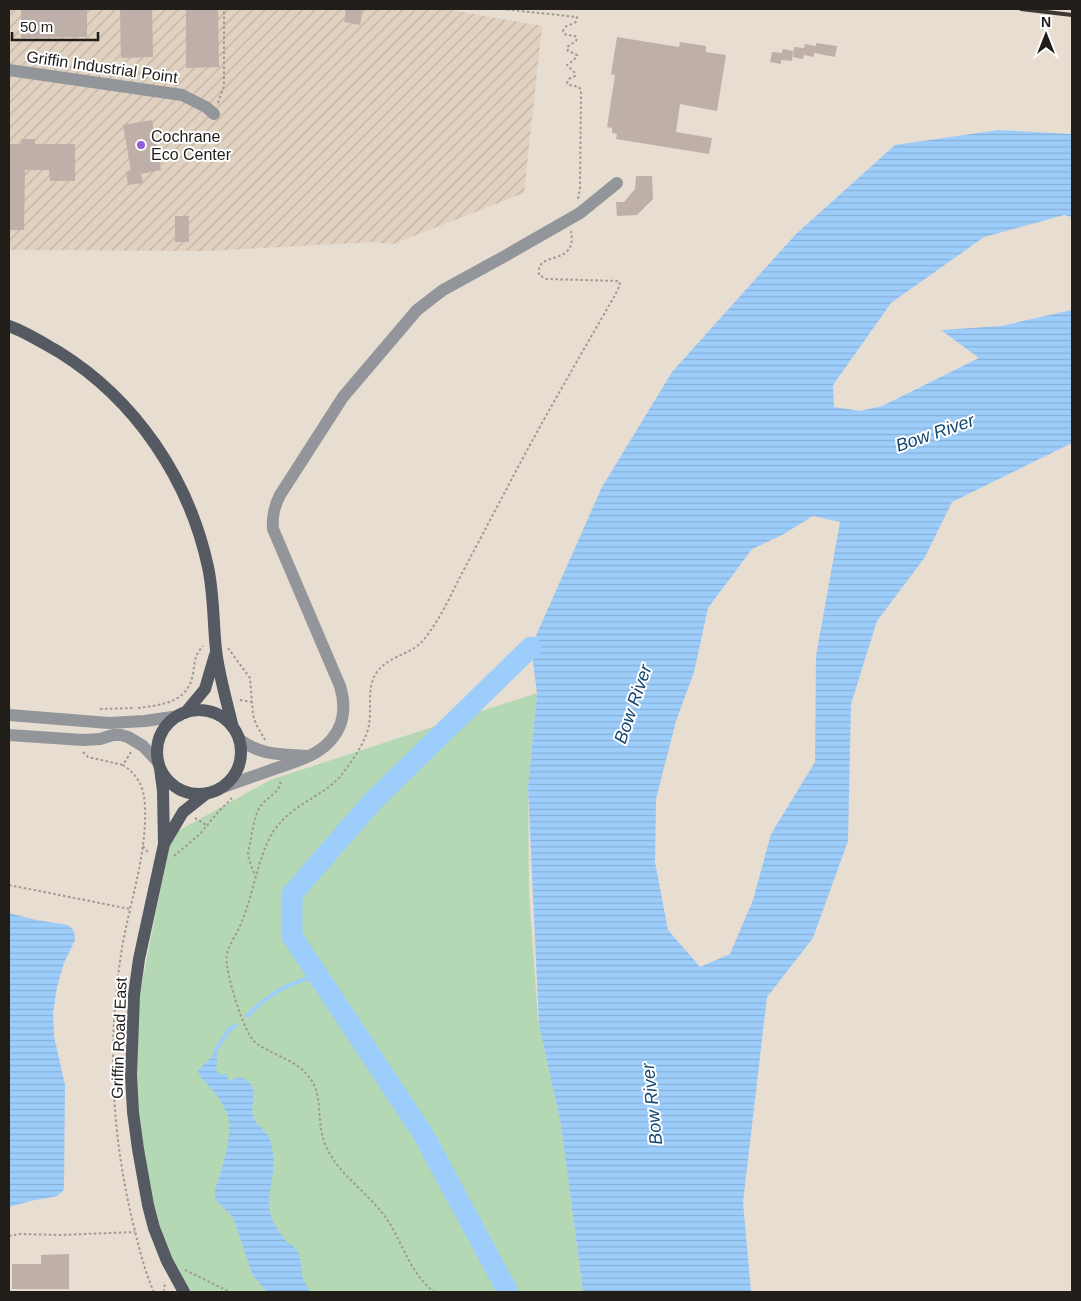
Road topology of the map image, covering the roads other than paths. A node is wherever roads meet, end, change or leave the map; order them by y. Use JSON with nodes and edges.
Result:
{"nodes":[{"id":1,"x":9,"y":70,"type":"edge"},
{"id":2,"x":214,"y":114,"type":"road end"},
{"id":3,"x":617,"y":183,"type":"dead end"},
{"id":4,"x":9,"y":326,"type":"edge"},
{"id":5,"x":216,"y":650,"type":"junction"},
{"id":6,"x":182,"y":714,"type":"junction"},
{"id":7,"x":9,"y":715,"type":"edge"},
{"id":8,"x":233,"y":728,"type":"junction"},
{"id":9,"x":9,"y":735,"type":"edge"},
{"id":10,"x":239,"y":739,"type":"junction"},
{"id":11,"x":310,"y":756,"type":"junction"},
{"id":12,"x":159,"y":765,"type":"junction"},
{"id":13,"x":223,"y":787,"type":"junction"},
{"id":14,"x":207,"y":793,"type":"junction"},
{"id":15,"x":164,"y":844,"type":"junction"},
{"id":16,"x":185,"y":1291,"type":"edge"}],
"edges":[{"from":1,"to":2,"type":"street","name":"Griffin Industrial Point"},
{"from":3,"to":11,"type":"street"},
{"from":4,"to":5,"type":"main road"},
{"from":5,"to":6,"type":"main road"},
{"from":5,"to":8,"type":"main road"},
{"from":6,"to":7,"type":"street"},
{"from":6,"to":8,"type":"main road"},
{"from":6,"to":12,"type":"main road"},
{"from":8,"to":10,"type":"main road"},
{"from":9,"to":12,"type":"street"},
{"from":10,"to":11,"type":"street"},
{"from":10,"to":13,"type":"main road"},
{"from":11,"to":13,"type":"street"},
{"from":12,"to":14,"type":"main road"},
{"from":12,"to":15,"type":"main road","name":"Griffin Road East"},
{"from":13,"to":14,"type":"main road"},
{"from":14,"to":15,"type":"main road","name":"Griffin Road East"},
{"from":15,"to":16,"type":"main road","name":"Griffin Road East"}]}
